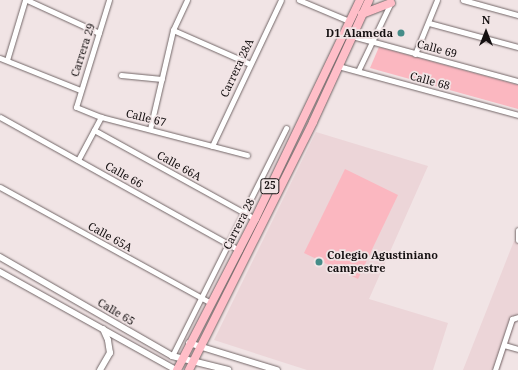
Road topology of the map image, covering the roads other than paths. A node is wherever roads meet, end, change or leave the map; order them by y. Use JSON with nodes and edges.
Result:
{"nodes":[{"id":1,"x":26,"y":0,"type":"edge"},
{"id":2,"x":109,"y":0,"type":"edge"},
{"id":3,"x":187,"y":0,"type":"edge"},
{"id":4,"x":281,"y":0,"type":"edge"},
{"id":5,"x":300,"y":0,"type":"edge"},
{"id":6,"x":360,"y":0,"type":"edge"},
{"id":7,"x":369,"y":0,"type":"edge"},
{"id":8,"x":437,"y":0,"type":"edge"},
{"id":9,"x":463,"y":0,"type":"edge"},
{"id":10,"x":391,"y":1,"type":"edge"},
{"id":11,"x":362,"y":14,"type":"junction"},
{"id":12,"x":518,"y":15,"type":"edge"},
{"id":13,"x":349,"y":21,"type":"junction"},
{"id":14,"x":429,"y":23,"type":"junction"},
{"id":15,"x":173,"y":30,"type":"junction"},
{"id":16,"x":99,"y":33,"type":"junction"},
{"id":17,"x":352,"y":36,"type":"junction"},
{"id":18,"x":374,"y":43,"type":"junction"},
{"id":19,"x":518,"y":47,"type":"edge"},
{"id":20,"x":415,"y":54,"type":"junction"},
{"id":21,"x":0,"y":58,"type":"edge"},
{"id":22,"x":7,"y":60,"type":"junction"},
{"id":23,"x":250,"y":64,"type":"junction"},
{"id":24,"x":338,"y":66,"type":"junction"},
{"id":25,"x":358,"y":71,"type":"junction"},
{"id":26,"x":122,"y":75,"type":"dead end"},
{"id":27,"x":162,"y":79,"type":"junction"},
{"id":28,"x":518,"y":81,"type":"edge"},
{"id":29,"x":80,"y":90,"type":"junction"},
{"id":30,"x":76,"y":107,"type":"joint"},
{"id":31,"x":518,"y":115,"type":"edge"},
{"id":32,"x":0,"y":117,"type":"edge"},
{"id":33,"x":101,"y":117,"type":"junction"},
{"id":34,"x":286,"y":128,"type":"dead end"},
{"id":35,"x":150,"y":129,"type":"junction"},
{"id":36,"x":94,"y":130,"type":"junction"},
{"id":37,"x":212,"y":146,"type":"junction"},
{"id":38,"x":247,"y":155,"type":"dead end"},
{"id":39,"x":78,"y":160,"type":"junction"},
{"id":40,"x":0,"y":187,"type":"edge"},
{"id":41,"x":244,"y":213,"type":"junction"},
{"id":42,"x":254,"y":219,"type":"junction"},
{"id":43,"x":229,"y":244,"type":"junction"},
{"id":44,"x":239,"y":250,"type":"junction"},
{"id":45,"x":0,"y":257,"type":"edge"},
{"id":46,"x":0,"y":272,"type":"edge"},
{"id":47,"x":202,"y":299,"type":"junction"},
{"id":48,"x":211,"y":303,"type":"junction"},
{"id":49,"x":518,"y":317,"type":"edge"},
{"id":50,"x":103,"y":329,"type":"junction"},
{"id":51,"x":189,"y":343,"type":"junction"},
{"id":52,"x":504,"y":344,"type":"junction"},
{"id":53,"x":199,"y":346,"type":"junction"},
{"id":54,"x":518,"y":349,"type":"edge"},
{"id":55,"x":172,"y":356,"type":"junction"},
{"id":56,"x":181,"y":359,"type":"junction"},
{"id":57,"x":193,"y":361,"type":"junction"},
{"id":58,"x":100,"y":370,"type":"edge"},
{"id":59,"x":176,"y":370,"type":"edge"},
{"id":60,"x":189,"y":370,"type":"edge"},
{"id":61,"x":228,"y":370,"type":"edge"},
{"id":62,"x":278,"y":370,"type":"edge"},
{"id":63,"x":495,"y":370,"type":"edge"}],
"edges":[{"from":1,"to":16,"type":"street"},
{"from":1,"to":22,"type":"street"},
{"from":2,"to":16,"type":"street","name":"Carrera 29"},
{"from":3,"to":15,"type":"street"},
{"from":4,"to":23,"type":"street","name":"Carrera 28A"},
{"from":5,"to":13,"type":"street"},
{"from":6,"to":13,"type":"main road","name":"Carrera 28","number":"25"},
{"from":7,"to":11,"type":"main road","name":"Carrera 28","number":"25"},
{"from":8,"to":14,"type":"street"},
{"from":9,"to":12,"type":"street"},
{"from":10,"to":11,"type":"main road"},
{"from":10,"to":18,"type":"street"},
{"from":11,"to":17,"type":"main road","name":"Carrera 28","number":"25"},
{"from":13,"to":42,"type":"main road","name":"Carrera 28","number":"25"},
{"from":14,"to":19,"type":"street"},
{"from":14,"to":20,"type":"street"},
{"from":15,"to":23,"type":"street"},
{"from":15,"to":27,"type":"street"},
{"from":16,"to":29,"type":"street","name":"Carrera 29"},
{"from":17,"to":18,"type":"street","name":"Calle 69"},
{"from":17,"to":24,"type":"main road","name":"Carrera 28","number":"25"},
{"from":18,"to":20,"type":"street","name":"Calle 69"},
{"from":18,"to":25,"type":"street"},
{"from":20,"to":28,"type":"street","name":"Calle 69"},
{"from":21,"to":22,"type":"street"},
{"from":22,"to":29,"type":"street"},
{"from":23,"to":37,"type":"street","name":"Carrera 28A"},
{"from":24,"to":25,"type":"street","name":"Calle 68"},
{"from":24,"to":53,"type":"main road","name":"Carrera 28","number":"25"},
{"from":25,"to":31,"type":"street","name":"Calle 68"},
{"from":26,"to":27,"type":"street"},
{"from":27,"to":35,"type":"street"},
{"from":29,"to":30,"type":"street","name":"Carrera 29"},
{"from":30,"to":33,"type":"street","name":"Calle 67"},
{"from":32,"to":39,"type":"street","name":"Calle 66"},
{"from":33,"to":35,"type":"street","name":"Calle 67"},
{"from":33,"to":36,"type":"street"},
{"from":34,"to":41,"type":"street"},
{"from":35,"to":37,"type":"street","name":"Calle 67"},
{"from":36,"to":39,"type":"street"},
{"from":36,"to":41,"type":"street","name":"Calle 66A"},
{"from":37,"to":38,"type":"street","name":"Calle 67"},
{"from":39,"to":43,"type":"street","name":"Calle 66"},
{"from":40,"to":47,"type":"street","name":"Calle 65A"},
{"from":41,"to":42,"type":"street","name":"Calle 66A"},
{"from":41,"to":43,"type":"street"},
{"from":42,"to":44,"type":"main road","name":"Carrera 28","number":"25"},
{"from":43,"to":44,"type":"street","name":"Calle 66"},
{"from":43,"to":47,"type":"street"},
{"from":44,"to":48,"type":"main road","name":"Carrera 28","number":"25"},
{"from":45,"to":55,"type":"street","name":"Calle 65"},
{"from":46,"to":50,"type":"street","name":"Calle 65"},
{"from":47,"to":48,"type":"street","name":"Calle 65A"},
{"from":47,"to":55,"type":"street"},
{"from":48,"to":51,"type":"main road","name":"Carrera 28","number":"25"},
{"from":49,"to":52,"type":"street"},
{"from":50,"to":58,"type":"street"},
{"from":50,"to":59,"type":"street","name":"Calle 65"},
{"from":51,"to":53,"type":"street"},
{"from":51,"to":56,"type":"main road","name":"Carrera 28","number":"25"},
{"from":52,"to":54,"type":"street"},
{"from":52,"to":63,"type":"street"},
{"from":53,"to":57,"type":"main road","name":"Carrera 28","number":"25"},
{"from":53,"to":62,"type":"street"},
{"from":55,"to":56,"type":"street","name":"Calle 65"},
{"from":56,"to":57,"type":"street","name":"Calle 65"},
{"from":56,"to":59,"type":"main road","name":"Carrera 28","number":"25"},
{"from":57,"to":60,"type":"main road","name":"Carrera 28","number":"25"},
{"from":57,"to":61,"type":"street","name":"Calle 65"}]}
